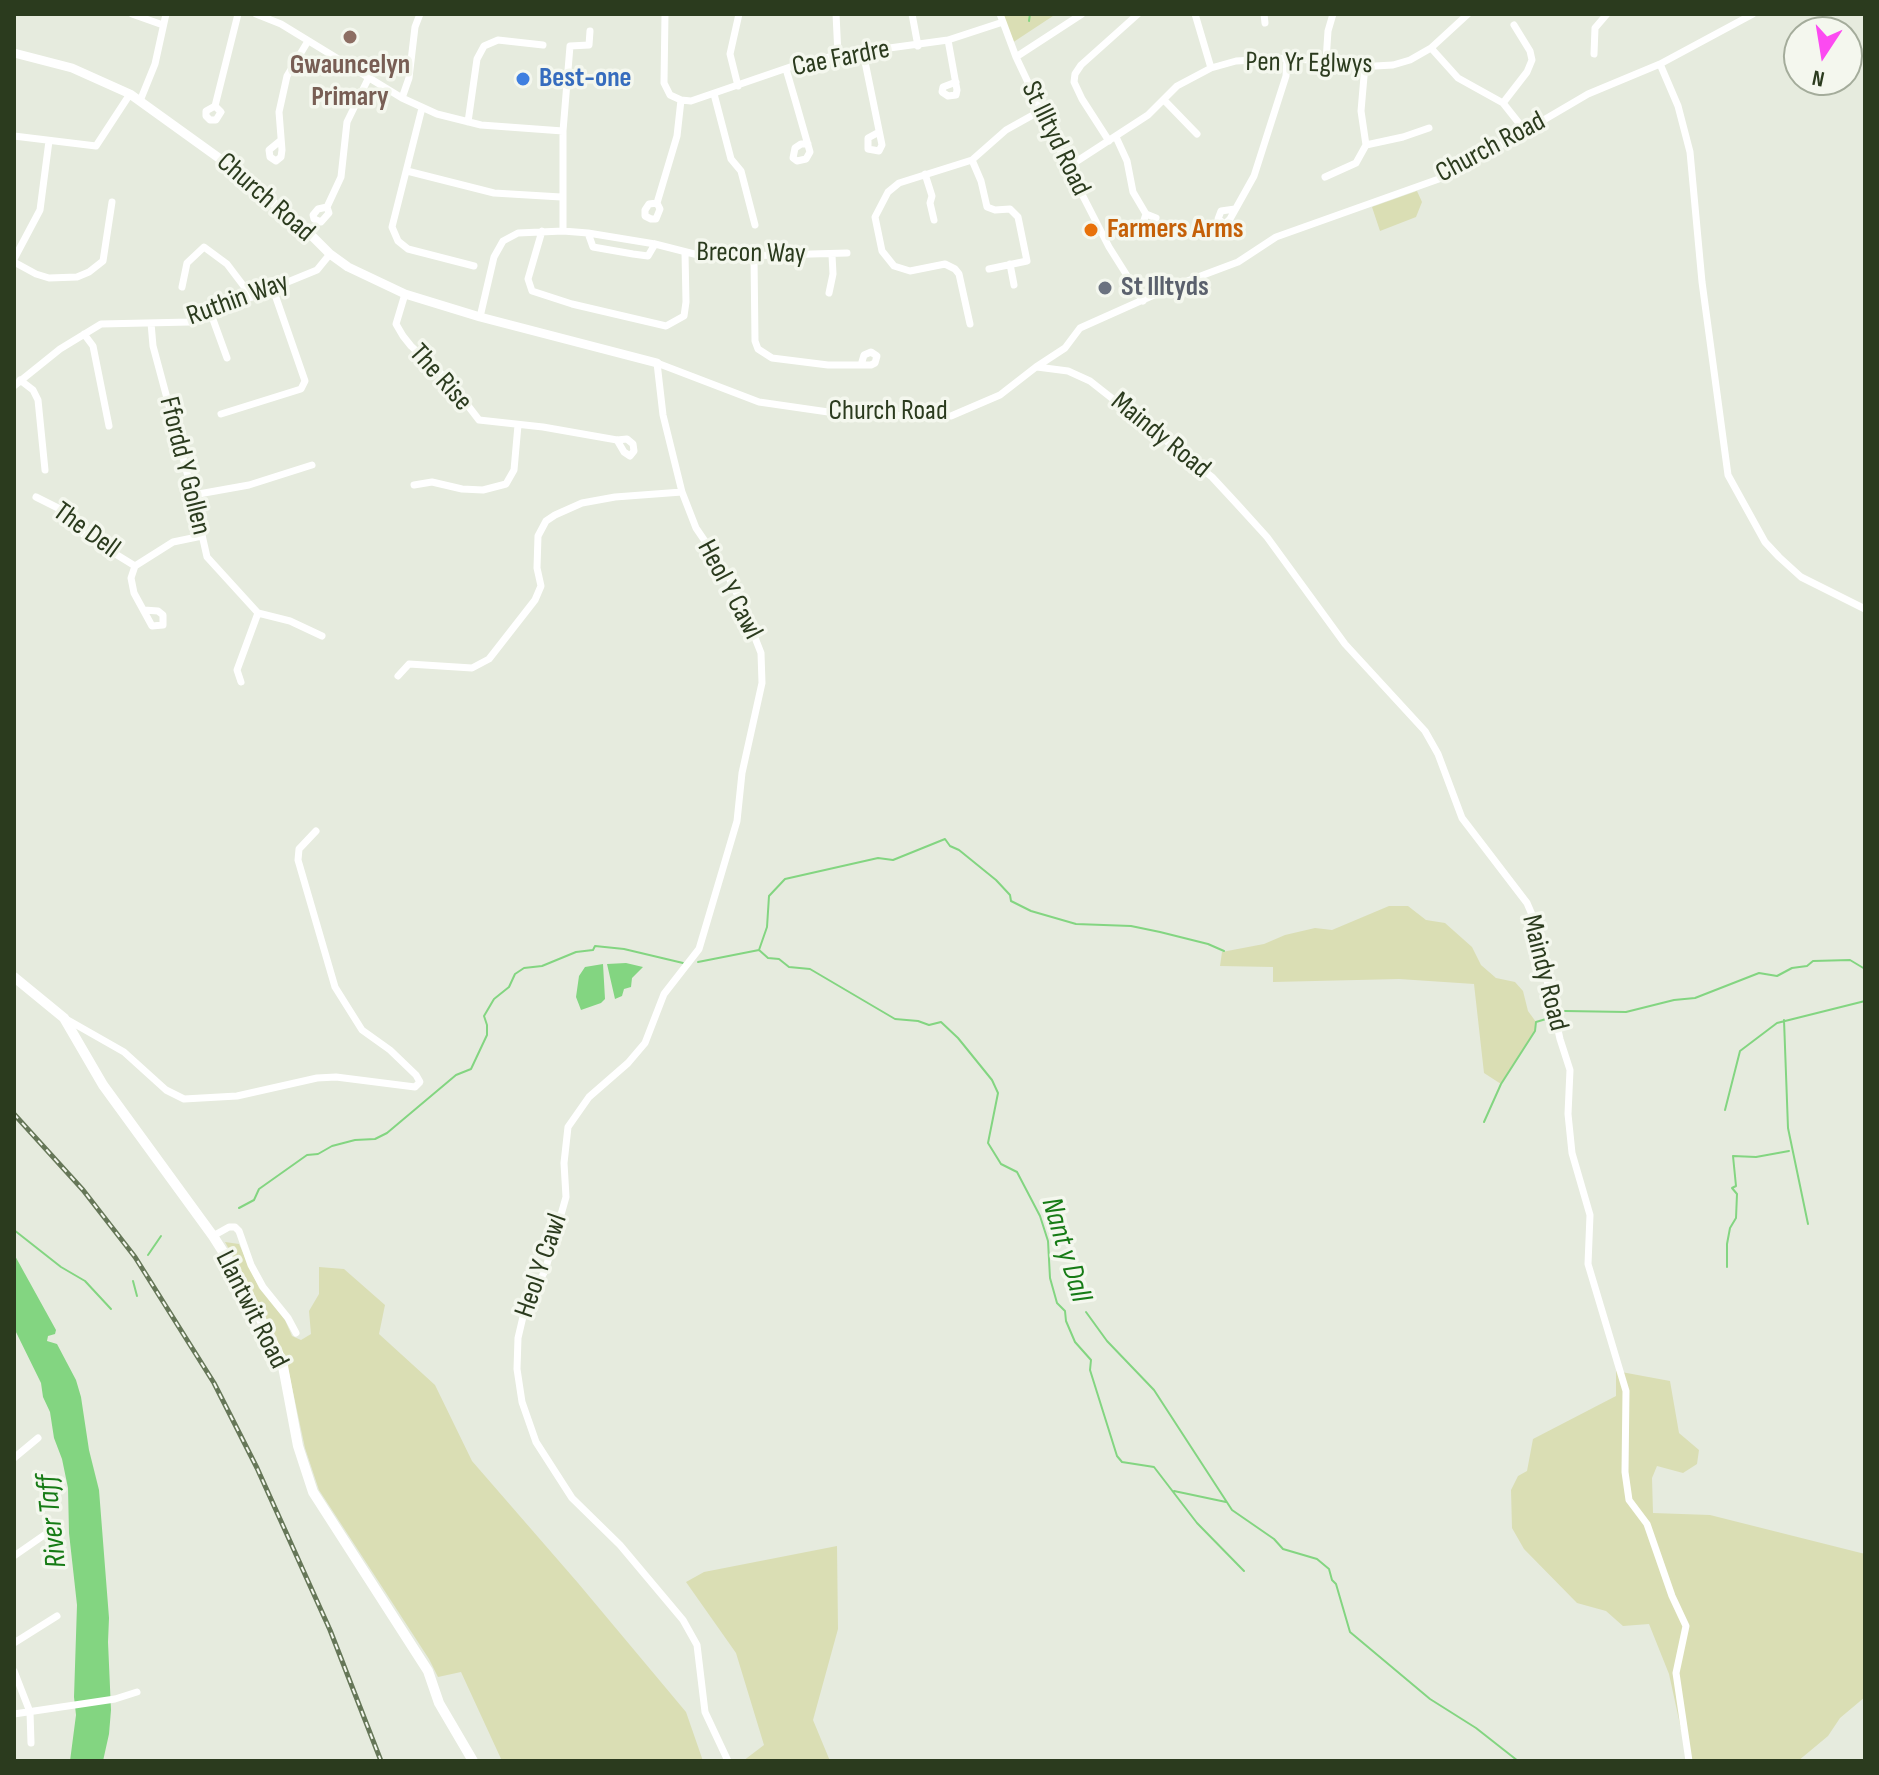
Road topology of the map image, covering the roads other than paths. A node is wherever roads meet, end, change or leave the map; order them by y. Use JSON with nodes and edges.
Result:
{"nodes":[{"id":1,"x":132,"y":14,"type":"edge"},
{"id":2,"x":166,"y":14,"type":"edge"},
{"id":3,"x":238,"y":14,"type":"edge"},
{"id":4,"x":256,"y":14,"type":"edge"},
{"id":5,"x":420,"y":14,"type":"edge"},
{"id":6,"x":665,"y":14,"type":"edge"},
{"id":7,"x":739,"y":14,"type":"edge"},
{"id":8,"x":836,"y":14,"type":"edge"},
{"id":9,"x":912,"y":14,"type":"edge"},
{"id":10,"x":1082,"y":14,"type":"edge"},
{"id":11,"x":1138,"y":14,"type":"edge"},
{"id":12,"x":1195,"y":14,"type":"edge"},
{"id":13,"x":1333,"y":14,"type":"edge"},
{"id":14,"x":1468,"y":14,"type":"edge"},
{"id":15,"x":1607,"y":14,"type":"edge"},
{"id":16,"x":1753,"y":14,"type":"edge"},
{"id":17,"x":1002,"y":18,"type":"edge"},
{"id":18,"x":163,"y":25,"type":"junction"},
{"id":19,"x":1514,"y":25,"type":"dead end"},
{"id":20,"x":590,"y":31,"type":"dead end"},
{"id":21,"x":948,"y":40,"type":"junction"},
{"id":22,"x":308,"y":41,"type":"junction"},
{"id":23,"x":543,"y":45,"type":"dead end"},
{"id":24,"x":918,"y":46,"type":"junction"},
{"id":25,"x":1431,"y":48,"type":"junction"},
{"id":26,"x":863,"y":52,"type":"junction"},
{"id":27,"x":14,"y":53,"type":"edge"},
{"id":28,"x":1594,"y":54,"type":"dead end"},
{"id":29,"x":838,"y":55,"type":"junction"},
{"id":30,"x":1016,"y":57,"type":"junction"},
{"id":31,"x":1287,"y":58,"type":"junction"},
{"id":32,"x":1326,"y":61,"type":"junction"},
{"id":33,"x":1660,"y":64,"type":"junction"},
{"id":34,"x":1365,"y":65,"type":"junction"},
{"id":35,"x":1211,"y":68,"type":"junction"},
{"id":36,"x":786,"y":69,"type":"junction"},
{"id":37,"x":369,"y":77,"type":"junction"},
{"id":38,"x":956,"y":82,"type":"dead end"},
{"id":39,"x":738,"y":86,"type":"junction"},
{"id":40,"x":130,"y":94,"type":"junction"},
{"id":41,"x":714,"y":94,"type":"junction"},
{"id":42,"x":402,"y":98,"type":"junction"},
{"id":43,"x":681,"y":100,"type":"junction"},
{"id":44,"x":1164,"y":100,"type":"junction"},
{"id":45,"x":140,"y":101,"type":"junction"},
{"id":46,"x":1503,"y":103,"type":"junction"},
{"id":47,"x":215,"y":106,"type":"dead end"},
{"id":48,"x":422,"y":108,"type":"junction"},
{"id":49,"x":1040,"y":111,"type":"junction"},
{"id":50,"x":468,"y":122,"type":"junction"},
{"id":51,"x":1429,"y":128,"type":"dead end"},
{"id":52,"x":563,"y":131,"type":"junction"},
{"id":53,"x":879,"y":132,"type":"dead end"},
{"id":54,"x":1526,"y":132,"type":"junction"},
{"id":55,"x":1197,"y":134,"type":"dead end"},
{"id":56,"x":14,"y":136,"type":"edge"},
{"id":57,"x":1112,"y":139,"type":"junction"},
{"id":58,"x":49,"y":141,"type":"junction"},
{"id":59,"x":280,"y":141,"type":"dead end"},
{"id":60,"x":808,"y":144,"type":"dead end"},
{"id":61,"x":1366,"y":145,"type":"junction"},
{"id":62,"x":972,"y":160,"type":"junction"},
{"id":63,"x":1068,"y":167,"type":"junction"},
{"id":64,"x":407,"y":171,"type":"junction"},
{"id":65,"x":925,"y":174,"type":"junction"},
{"id":66,"x":1325,"y":177,"type":"dead end"},
{"id":67,"x":561,"y":197,"type":"junction"},
{"id":68,"x":112,"y":202,"type":"dead end"},
{"id":69,"x":657,"y":203,"type":"dead end"},
{"id":70,"x":327,"y":207,"type":"dead end"},
{"id":71,"x":1235,"y":209,"type":"dead end"},
{"id":72,"x":1146,"y":214,"type":"dead end"},
{"id":73,"x":934,"y":220,"type":"dead end"},
{"id":74,"x":755,"y":225,"type":"dead end"},
{"id":75,"x":542,"y":231,"type":"junction"},
{"id":76,"x":563,"y":231,"type":"junction"},
{"id":77,"x":588,"y":233,"type":"junction"},
{"id":78,"x":655,"y":244,"type":"junction"},
{"id":79,"x":685,"y":253,"type":"junction"},
{"id":80,"x":847,"y":253,"type":"dead end"},
{"id":81,"x":330,"y":254,"type":"junction"},
{"id":82,"x":832,"y":255,"type":"junction"},
{"id":83,"x":754,"y":257,"type":"junction"},
{"id":84,"x":14,"y":261,"type":"edge"},
{"id":85,"x":1010,"y":264,"type":"junction"},
{"id":86,"x":474,"y":266,"type":"dead end"},
{"id":87,"x":989,"y":269,"type":"dead end"},
{"id":88,"x":1014,"y":285,"type":"dead end"},
{"id":89,"x":182,"y":287,"type":"dead end"},
{"id":90,"x":273,"y":289,"type":"junction"},
{"id":91,"x":829,"y":293,"type":"dead end"},
{"id":92,"x":405,"y":294,"type":"junction"},
{"id":93,"x":252,"y":297,"type":"junction"},
{"id":94,"x":1143,"y":301,"type":"junction"},
{"id":95,"x":211,"y":314,"type":"junction"},
{"id":96,"x":480,"y":317,"type":"junction"},
{"id":97,"x":151,"y":323,"type":"junction"},
{"id":98,"x":970,"y":324,"type":"dead end"},
{"id":99,"x":84,"y":334,"type":"junction"},
{"id":100,"x":227,"y":358,"type":"dead end"},
{"id":101,"x":657,"y":363,"type":"junction"},
{"id":102,"x":861,"y":365,"type":"dead end"},
{"id":103,"x":1036,"y":367,"type":"junction"},
{"id":104,"x":17,"y":383,"type":"edge"},
{"id":105,"x":221,"y":414,"type":"dead end"},
{"id":106,"x":518,"y":425,"type":"junction"},
{"id":107,"x":109,"y":426,"type":"dead end"},
{"id":108,"x":617,"y":440,"type":"dead end"},
{"id":109,"x":312,"y":465,"type":"dead end"},
{"id":110,"x":45,"y":470,"type":"dead end"},
{"id":111,"x":420,"y":472,"type":"dead end"},
{"id":112,"x":682,"y":492,"type":"junction"},
{"id":113,"x":193,"y":495,"type":"junction"},
{"id":114,"x":36,"y":497,"type":"dead end"},
{"id":115,"x":202,"y":536,"type":"junction"},
{"id":116,"x":135,"y":566,"type":"junction"},
{"id":117,"x":1865,"y":609,"type":"edge"},
{"id":118,"x":144,"y":610,"type":"dead end"},
{"id":119,"x":258,"y":613,"type":"junction"},
{"id":120,"x":322,"y":636,"type":"dead end"},
{"id":121,"x":398,"y":676,"type":"dead end"},
{"id":122,"x":241,"y":682,"type":"dead end"},
{"id":123,"x":316,"y":831,"type":"dead end"},
{"id":124,"x":14,"y":977,"type":"edge"},
{"id":125,"x":64,"y":1018,"type":"junction"},
{"id":126,"x":213,"y":1236,"type":"junction"},
{"id":127,"x":296,"y":1333,"type":"dead end"},
{"id":128,"x":38,"y":1438,"type":"dead end"},
{"id":129,"x":14,"y":1458,"type":"edge"},
{"id":130,"x":50,"y":1531,"type":"dead end"},
{"id":131,"x":14,"y":1556,"type":"edge"},
{"id":132,"x":57,"y":1616,"type":"dead end"},
{"id":133,"x":14,"y":1643,"type":"edge"},
{"id":134,"x":14,"y":1671,"type":"edge"},
{"id":135,"x":137,"y":1692,"type":"dead end"},
{"id":136,"x":30,"y":1712,"type":"junction"},
{"id":137,"x":14,"y":1714,"type":"edge"},
{"id":138,"x":31,"y":1743,"type":"dead end"},
{"id":139,"x":473,"y":1761,"type":"edge"},
{"id":140,"x":728,"y":1761,"type":"edge"},
{"id":141,"x":1689,"y":1761,"type":"edge"}],
"edges":[{"from":1,"to":18,"type":"street"},
{"from":2,"to":18,"type":"street"},
{"from":3,"to":47,"type":"street"},
{"from":4,"to":22,"type":"street"},
{"from":5,"to":42,"type":"street"},
{"from":6,"to":43,"type":"street"},
{"from":7,"to":39,"type":"street"},
{"from":8,"to":29,"type":"street"},
{"from":9,"to":24,"type":"street"},
{"from":10,"to":30,"type":"street"},
{"from":11,"to":57,"type":"street"},
{"from":12,"to":35,"type":"street"},
{"from":13,"to":32,"type":"street"},
{"from":14,"to":25,"type":"street","name":"Pen Yr Eglwys"},
{"from":15,"to":28,"type":"street"},
{"from":16,"to":33,"type":"street","name":"Church Road"},
{"from":17,"to":21,"type":"street","name":"Cae Fardre"},
{"from":17,"to":30,"type":"street","name":"St Illtyd Road"},
{"from":18,"to":45,"type":"street"},
{"from":19,"to":46,"type":"street"},
{"from":20,"to":52,"type":"street"},
{"from":21,"to":24,"type":"street","name":"Cae Fardre"},
{"from":21,"to":38,"type":"street"},
{"from":22,"to":37,"type":"street"},
{"from":22,"to":59,"type":"street"},
{"from":23,"to":50,"type":"street"},
{"from":24,"to":26,"type":"street","name":"Cae Fardre"},
{"from":25,"to":34,"type":"street","name":"Pen Yr Eglwys"},
{"from":25,"to":46,"type":"street"},
{"from":26,"to":29,"type":"street","name":"Cae Fardre"},
{"from":26,"to":53,"type":"street"},
{"from":27,"to":40,"type":"street","name":"Church Road"},
{"from":29,"to":36,"type":"street","name":"Cae Fardre"},
{"from":30,"to":49,"type":"street","name":"St Illtyd Road"},
{"from":31,"to":32,"type":"street","name":"Pen Yr Eglwys"},
{"from":31,"to":35,"type":"street","name":"Pen Yr Eglwys"},
{"from":31,"to":71,"type":"street"},
{"from":32,"to":34,"type":"street","name":"Pen Yr Eglwys"},
{"from":33,"to":54,"type":"street","name":"Church Road"},
{"from":33,"to":117,"type":"street"},
{"from":34,"to":61,"type":"street"},
{"from":35,"to":44,"type":"street","name":"Pen Yr Eglwys"},
{"from":36,"to":39,"type":"street","name":"Cae Fardre"},
{"from":36,"to":60,"type":"street"},
{"from":37,"to":42,"type":"street"},
{"from":37,"to":70,"type":"street"},
{"from":39,"to":41,"type":"street","name":"Cae Fardre"},
{"from":40,"to":45,"type":"street","name":"Church Road"},
{"from":40,"to":58,"type":"street"},
{"from":41,"to":43,"type":"street","name":"Cae Fardre"},
{"from":41,"to":74,"type":"street"},
{"from":42,"to":48,"type":"street"},
{"from":43,"to":69,"type":"street"},
{"from":44,"to":55,"type":"street"},
{"from":44,"to":57,"type":"street","name":"Pen Yr Eglwys"},
{"from":45,"to":81,"type":"street","name":"Church Road"},
{"from":46,"to":54,"type":"street"},
{"from":48,"to":50,"type":"street"},
{"from":48,"to":64,"type":"street"},
{"from":49,"to":62,"type":"street"},
{"from":49,"to":63,"type":"street","name":"St Illtyd Road"},
{"from":50,"to":52,"type":"street"},
{"from":51,"to":61,"type":"street"},
{"from":52,"to":67,"type":"street"},
{"from":54,"to":94,"type":"street","name":"Church Road"},
{"from":56,"to":58,"type":"street"},
{"from":57,"to":63,"type":"street","name":"Pen Yr Eglwys"},
{"from":57,"to":72,"type":"street"},
{"from":58,"to":84,"type":"street"},
{"from":61,"to":66,"type":"street"},
{"from":62,"to":65,"type":"street"},
{"from":62,"to":85,"type":"street"},
{"from":63,"to":94,"type":"street","name":"St Illtyd Road"},
{"from":64,"to":67,"type":"street"},
{"from":64,"to":86,"type":"street"},
{"from":65,"to":73,"type":"street"},
{"from":65,"to":98,"type":"street"},
{"from":67,"to":76,"type":"street"},
{"from":68,"to":84,"type":"street"},
{"from":75,"to":76,"type":"street","name":"Brecon Way"},
{"from":75,"to":79,"type":"street"},
{"from":75,"to":96,"type":"street","name":"Brecon Way"},
{"from":76,"to":77,"type":"street","name":"Brecon Way"},
{"from":77,"to":78,"type":"street","name":"Brecon Way"},
{"from":77,"to":78,"type":"street","name":"Brecon Way"},
{"from":78,"to":79,"type":"street","name":"Brecon Way"},
{"from":79,"to":83,"type":"street","name":"Brecon Way"},
{"from":80,"to":82,"type":"street","name":"Brecon Way"},
{"from":81,"to":90,"type":"street","name":"Ruthin Way"},
{"from":81,"to":92,"type":"street","name":"Church Road"},
{"from":82,"to":83,"type":"street","name":"Brecon Way"},
{"from":82,"to":91,"type":"street"},
{"from":83,"to":102,"type":"street"},
{"from":85,"to":87,"type":"street"},
{"from":85,"to":88,"type":"street"},
{"from":89,"to":93,"type":"street"},
{"from":90,"to":93,"type":"street","name":"Ruthin Way"},
{"from":90,"to":105,"type":"street"},
{"from":92,"to":96,"type":"street","name":"Church Road"},
{"from":92,"to":106,"type":"street","name":"The Rise"},
{"from":93,"to":95,"type":"street","name":"Ruthin Way"},
{"from":94,"to":103,"type":"street","name":"Church Road"},
{"from":95,"to":97,"type":"street","name":"Ruthin Way"},
{"from":95,"to":100,"type":"street"},
{"from":96,"to":101,"type":"street","name":"Church Road"},
{"from":97,"to":99,"type":"street","name":"Ruthin Way"},
{"from":97,"to":113,"type":"street","name":"Ffordd Y Gollen"},
{"from":99,"to":104,"type":"street","name":"Ruthin Way"},
{"from":99,"to":107,"type":"street"},
{"from":101,"to":103,"type":"street","name":"Church Road"},
{"from":101,"to":112,"type":"street","name":"Heol Y Cawl"},
{"from":103,"to":141,"type":"street","name":"Maindy Road"},
{"from":104,"to":110,"type":"street"},
{"from":106,"to":108,"type":"street","name":"The Rise"},
{"from":106,"to":111,"type":"street"},
{"from":109,"to":113,"type":"street"},
{"from":112,"to":121,"type":"street"},
{"from":112,"to":140,"type":"street","name":"Heol Y Cawl"},
{"from":113,"to":115,"type":"street","name":"Ffordd Y Gollen"},
{"from":114,"to":116,"type":"street","name":"The Dell"},
{"from":115,"to":116,"type":"street","name":"The Dell"},
{"from":115,"to":119,"type":"street","name":"Ffordd Y Gollen"},
{"from":116,"to":118,"type":"street","name":"The Dell"},
{"from":119,"to":120,"type":"street"},
{"from":119,"to":122,"type":"street"},
{"from":123,"to":125,"type":"street"},
{"from":124,"to":125,"type":"main road","name":"Llantwit Road"},
{"from":125,"to":126,"type":"main road","name":"Llantwit Road"},
{"from":126,"to":127,"type":"street"},
{"from":126,"to":139,"type":"main road","name":"Llantwit Road"},
{"from":128,"to":129,"type":"street"},
{"from":130,"to":131,"type":"street"},
{"from":132,"to":133,"type":"street"},
{"from":134,"to":136,"type":"street"},
{"from":135,"to":136,"type":"street"},
{"from":136,"to":137,"type":"street"},
{"from":136,"to":138,"type":"street"}]}
